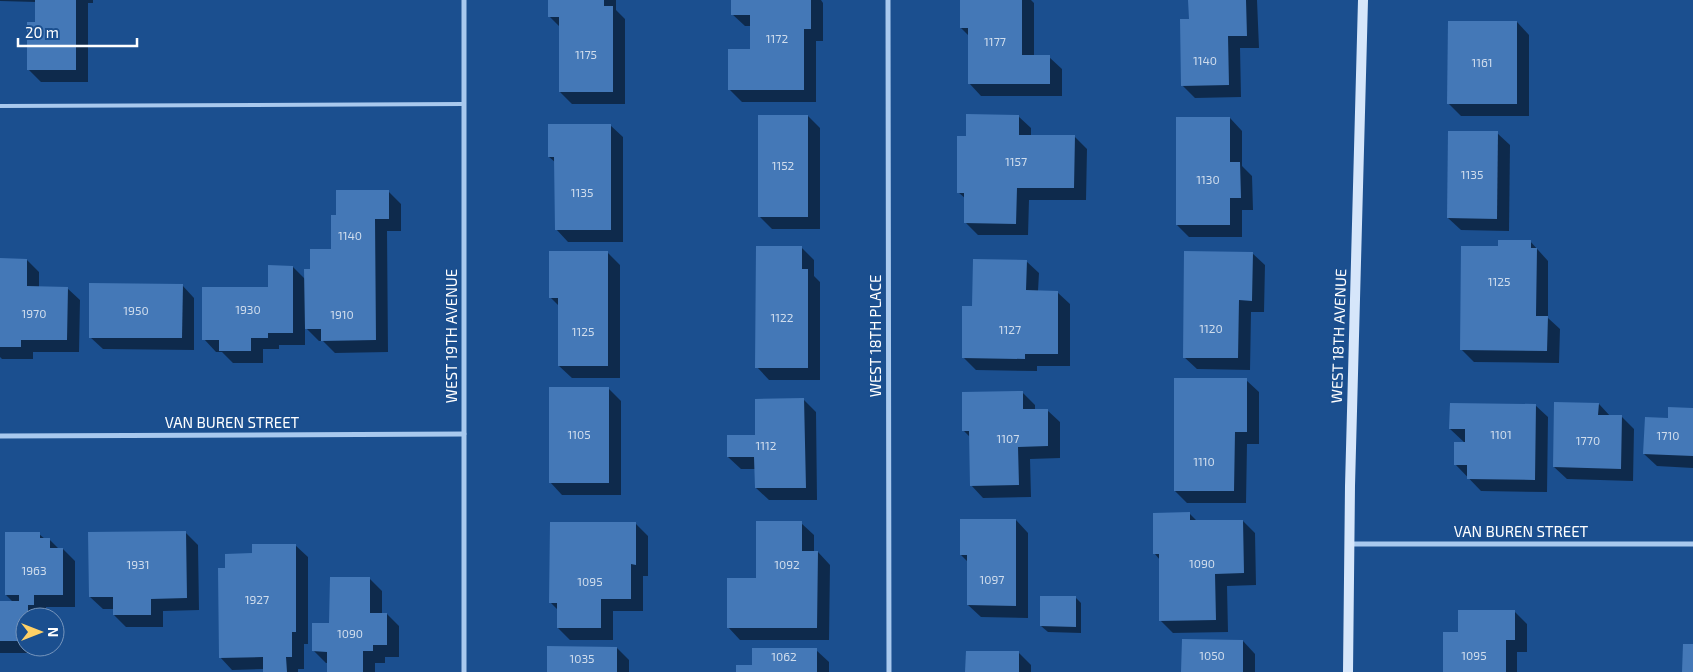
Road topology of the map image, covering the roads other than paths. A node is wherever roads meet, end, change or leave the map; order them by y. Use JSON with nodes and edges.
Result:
{"nodes":[{"id":1,"x":464,"y":0,"type":"edge"},
{"id":2,"x":888,"y":0,"type":"edge"},
{"id":3,"x":1363,"y":0,"type":"edge"},
{"id":4,"x":464,"y":104,"type":"junction"},
{"id":5,"x":0,"y":106,"type":"edge"},
{"id":6,"x":464,"y":434,"type":"junction"},
{"id":7,"x":0,"y":436,"type":"edge"},
{"id":8,"x":1350,"y":544,"type":"junction"},
{"id":9,"x":1693,"y":544,"type":"edge"},
{"id":10,"x":464,"y":672,"type":"edge"},
{"id":11,"x":889,"y":672,"type":"edge"},
{"id":12,"x":1348,"y":672,"type":"edge"}],
"edges":[{"from":1,"to":4,"type":"street","name":"WEST 19TH AVENUE"},
{"from":2,"to":11,"type":"street","name":"WEST 18TH PLACE"},
{"from":3,"to":8,"type":"main road","name":"WEST 18TH AVENUE"},
{"from":4,"to":5,"type":"lane"},
{"from":4,"to":6,"type":"street","name":"WEST 19TH AVENUE"},
{"from":6,"to":7,"type":"street","name":"VAN BUREN STREET"},
{"from":6,"to":10,"type":"street","name":"WEST 19TH AVENUE"},
{"from":8,"to":9,"type":"street","name":"VAN BUREN STREET"},
{"from":8,"to":12,"type":"main road","name":"WEST 18TH AVENUE"}]}
